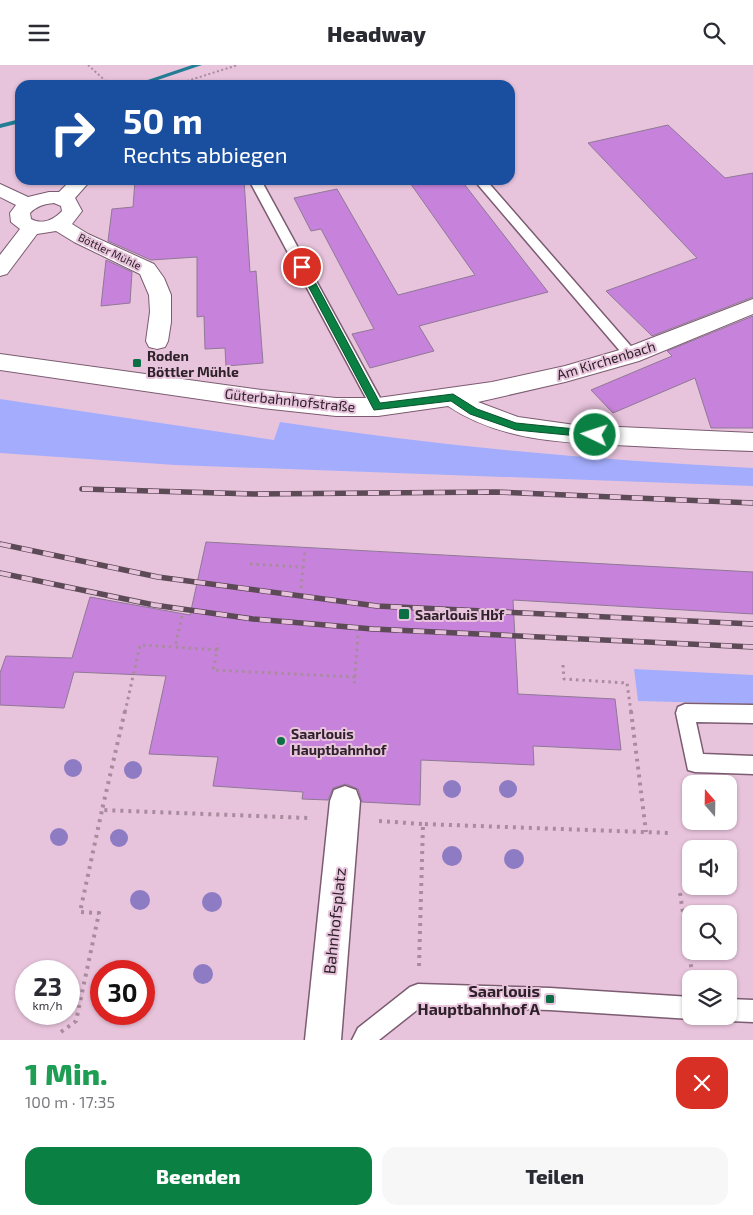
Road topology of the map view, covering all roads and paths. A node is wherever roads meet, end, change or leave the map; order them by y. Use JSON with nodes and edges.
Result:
{"nodes":[{"id":1,"x":88,"y":65,"type":"edge"},
{"id":2,"x":238,"y":65,"type":"edge"},
{"id":3,"x":105,"y":80,"type":"edge"},
{"id":4,"x":190,"y":80,"type":"edge"},
{"id":5,"x":77,"y":185,"type":"edge"},
{"id":6,"x":258,"y":185,"type":"edge"},
{"id":7,"x":484,"y":185,"type":"edge"},
{"id":8,"x":0,"y":190,"type":"edge"},
{"id":9,"x":63,"y":199,"type":"junction"},
{"id":10,"x":28,"y":204,"type":"junction"},
{"id":11,"x":58,"y":225,"type":"junction"},
{"id":12,"x":32,"y":227,"type":"junction"},
{"id":13,"x":0,"y":269,"type":"edge"},
{"id":14,"x":753,"y":306,"type":"edge"},
{"id":15,"x":157,"y":341,"type":"dead end"},
{"id":16,"x":632,"y":355,"type":"junction"},
{"id":17,"x":0,"y":362,"type":"edge"},
{"id":18,"x":453,"y":397,"type":"junction"},
{"id":19,"x":378,"y":407,"type":"junction"},
{"id":20,"x":753,"y":442,"type":"edge"},
{"id":21,"x":305,"y":550,"type":"dead end"},
{"id":22,"x":250,"y":564,"type":"dead end"},
{"id":23,"x":303,"y":567,"type":"junction"},
{"id":24,"x":301,"y":588,"type":"dead end"},
{"id":25,"x":182,"y":616,"type":"dead end"},
{"id":26,"x":358,"y":634,"type":"dead end"},
{"id":27,"x":218,"y":643,"type":"dead end"},
{"id":28,"x":175,"y":647,"type":"junction"},
{"id":29,"x":217,"y":650,"type":"junction"},
{"id":30,"x":563,"y":665,"type":"dead end"},
{"id":31,"x":355,"y":677,"type":"junction"},
{"id":32,"x":354,"y":686,"type":"dead end"},
{"id":33,"x":753,"y":714,"type":"edge"},
{"id":34,"x":753,"y":765,"type":"edge"},
{"id":35,"x":102,"y":810,"type":"junction"},
{"id":36,"x":345,"y":810,"type":"junction"},
{"id":37,"x":423,"y":824,"type":"junction"},
{"id":38,"x":646,"y":832,"type":"junction"},
{"id":39,"x":671,"y":833,"type":"dead end"},
{"id":40,"x":680,"y":893,"type":"dead end"},
{"id":41,"x":692,"y":970,"type":"edge"},
{"id":42,"x":418,"y":995,"type":"junction"},
{"id":43,"x":682,"y":1007,"type":"edge"},
{"id":44,"x":737,"y":1010,"type":"edge"},
{"id":45,"x":753,"y":1011,"type":"edge"},
{"id":46,"x":61,"y":1032,"type":"dead end"},
{"id":47,"x":323,"y":1040,"type":"edge"},
{"id":48,"x":363,"y":1040,"type":"edge"}],
"edges":[{"from":1,"to":3,"type":"path"},
{"from":2,"to":4,"type":"path"},
{"from":5,"to":9,"type":"street"},
{"from":6,"to":19,"type":"lane"},
{"from":7,"to":16,"type":"lane"},
{"from":8,"to":10,"type":"street"},
{"from":9,"to":10,"type":"street"},
{"from":9,"to":11,"type":"street","name":"Böttler Mühle"},
{"from":10,"to":12,"type":"street"},
{"from":11,"to":12,"type":"street"},
{"from":11,"to":15,"type":"street","name":"Böttler Mühle"},
{"from":12,"to":13,"type":"street"},
{"from":14,"to":16,"type":"street","name":"Am Kirchenbach"},
{"from":16,"to":18,"type":"street","name":"Am Kirchenbach"},
{"from":17,"to":19,"type":"street","name":"Güterbahnhofstraße"},
{"from":18,"to":19,"type":"street","name":"Güterbahnhofstraße"},
{"from":18,"to":20,"type":"street"},
{"from":21,"to":23,"type":"path"},
{"from":22,"to":23,"type":"path"},
{"from":23,"to":24,"type":"path"},
{"from":25,"to":28,"type":"path"},
{"from":26,"to":31,"type":"path"},
{"from":27,"to":29,"type":"path"},
{"from":28,"to":29,"type":"path"},
{"from":28,"to":35,"type":"path"},
{"from":29,"to":31,"type":"path"},
{"from":30,"to":38,"type":"path"},
{"from":31,"to":32,"type":"path"},
{"from":33,"to":34,"type":"lane"},
{"from":35,"to":36,"type":"path"},
{"from":35,"to":46,"type":"path"},
{"from":36,"to":37,"type":"path"},
{"from":36,"to":47,"type":"street","name":"Bahnhofsplatz"},
{"from":37,"to":38,"type":"path"},
{"from":37,"to":42,"type":"path"},
{"from":38,"to":39,"type":"path"},
{"from":40,"to":41,"type":"path"},
{"from":42,"to":43,"type":"lane"},
{"from":42,"to":48,"type":"lane"},
{"from":44,"to":45,"type":"lane"}]}
